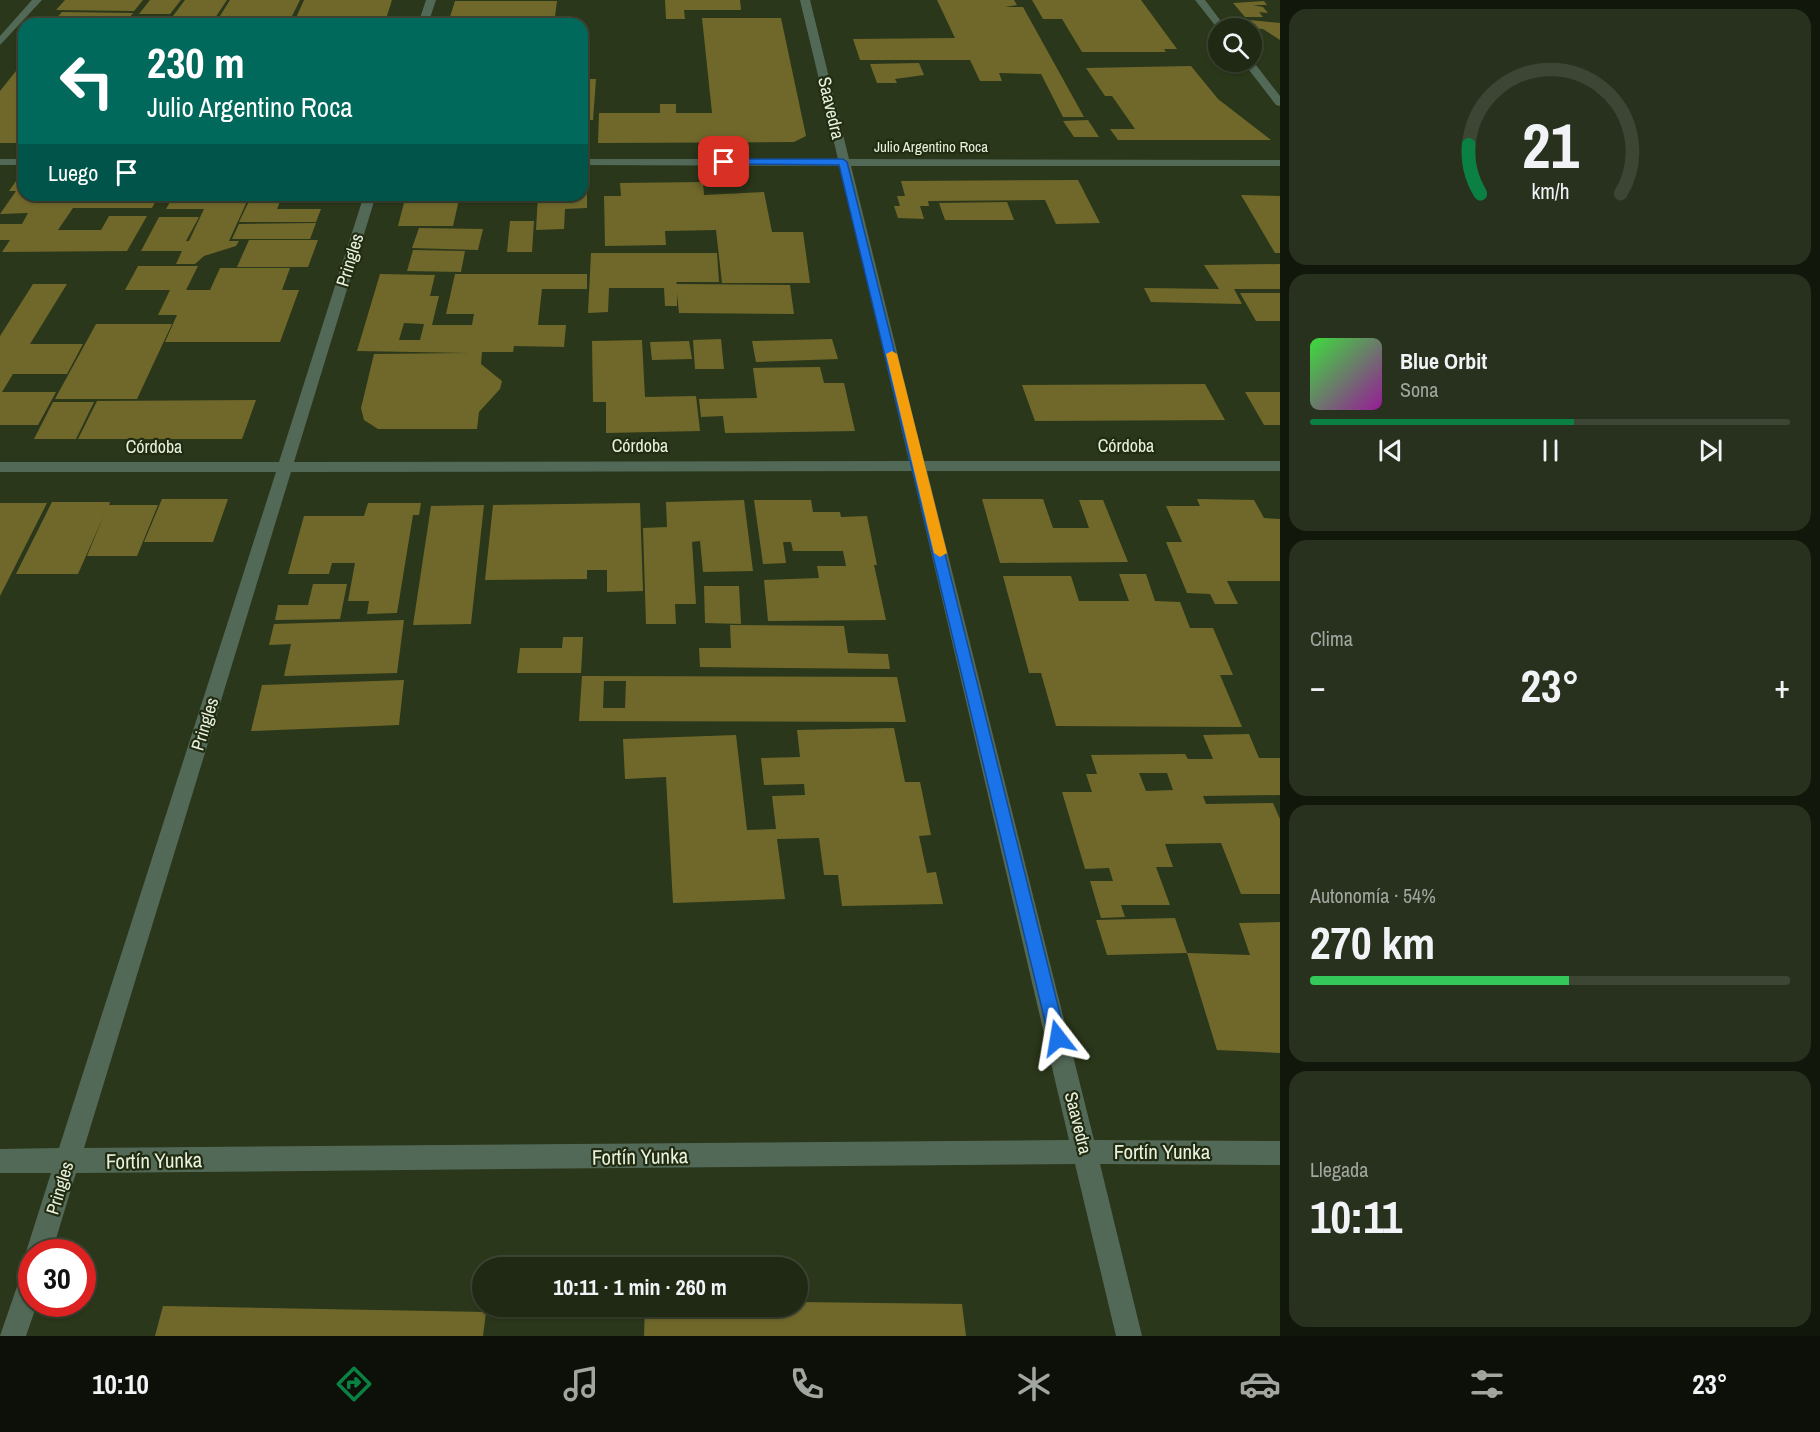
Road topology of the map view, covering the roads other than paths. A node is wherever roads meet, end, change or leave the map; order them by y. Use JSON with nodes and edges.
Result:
{"nodes":[{"id":1,"x":37,"y":0,"type":"edge"},
{"id":2,"x":431,"y":0,"type":"edge"},
{"id":3,"x":805,"y":0,"type":"edge"},
{"id":4,"x":1200,"y":0,"type":"edge"},
{"id":5,"x":21,"y":18,"type":"edge"},
{"id":6,"x":425,"y":18,"type":"edge"},
{"id":7,"x":1214,"y":18,"type":"edge"},
{"id":8,"x":18,"y":22,"type":"edge"},
{"id":9,"x":0,"y":42,"type":"edge"},
{"id":10,"x":1256,"y":72,"type":"edge"},
{"id":11,"x":1280,"y":103,"type":"edge"},
{"id":12,"x":0,"y":162,"type":"edge"},
{"id":13,"x":18,"y":162,"type":"edge"},
{"id":14,"x":588,"y":162,"type":"edge"},
{"id":15,"x":843,"y":162,"type":"junction"},
{"id":16,"x":1280,"y":164,"type":"edge"},
{"id":17,"x":368,"y":201,"type":"edge"},
{"id":18,"x":919,"y":465,"type":"junction"},
{"id":19,"x":1280,"y":466,"type":"edge"},
{"id":20,"x":0,"y":467,"type":"edge"},
{"id":21,"x":285,"y":467,"type":"junction"},
{"id":22,"x":1085,"y":1152,"type":"junction"},
{"id":23,"x":1280,"y":1153,"type":"edge"},
{"id":24,"x":0,"y":1161,"type":"edge"},
{"id":25,"x":68,"y":1162,"type":"junction"},
{"id":26,"x":43,"y":1239,"type":"edge"},
{"id":27,"x":19,"y":1317,"type":"edge"},
{"id":28,"x":13,"y":1336,"type":"edge"},
{"id":29,"x":1129,"y":1336,"type":"edge"}],
"edges":[{"from":1,"to":5,"type":"street"},
{"from":2,"to":6,"type":"street"},
{"from":3,"to":15,"type":"street","name":"Saavedra"},
{"from":4,"to":7,"type":"street"},
{"from":8,"to":9,"type":"street"},
{"from":10,"to":11,"type":"street"},
{"from":12,"to":13,"type":"street"},
{"from":14,"to":15,"type":"street","name":"Julio Argentino Roca"},
{"from":15,"to":16,"type":"street","name":"Julio Argentino Roca"},
{"from":15,"to":18,"type":"street","name":"Saavedra"},
{"from":17,"to":21,"type":"street","name":"Pringles"},
{"from":18,"to":19,"type":"street","name":"Córdoba"},
{"from":18,"to":21,"type":"street","name":"Córdoba"},
{"from":18,"to":22,"type":"street","name":"Saavedra"},
{"from":20,"to":21,"type":"street","name":"Córdoba"},
{"from":21,"to":25,"type":"street","name":"Pringles"},
{"from":22,"to":23,"type":"street","name":"Fortín Yunka"},
{"from":22,"to":25,"type":"street","name":"Fortín Yunka"},
{"from":22,"to":29,"type":"street","name":"Saavedra"},
{"from":24,"to":25,"type":"street","name":"Fortín Yunka"},
{"from":25,"to":26,"type":"street","name":"Pringles"},
{"from":27,"to":28,"type":"street"}]}
